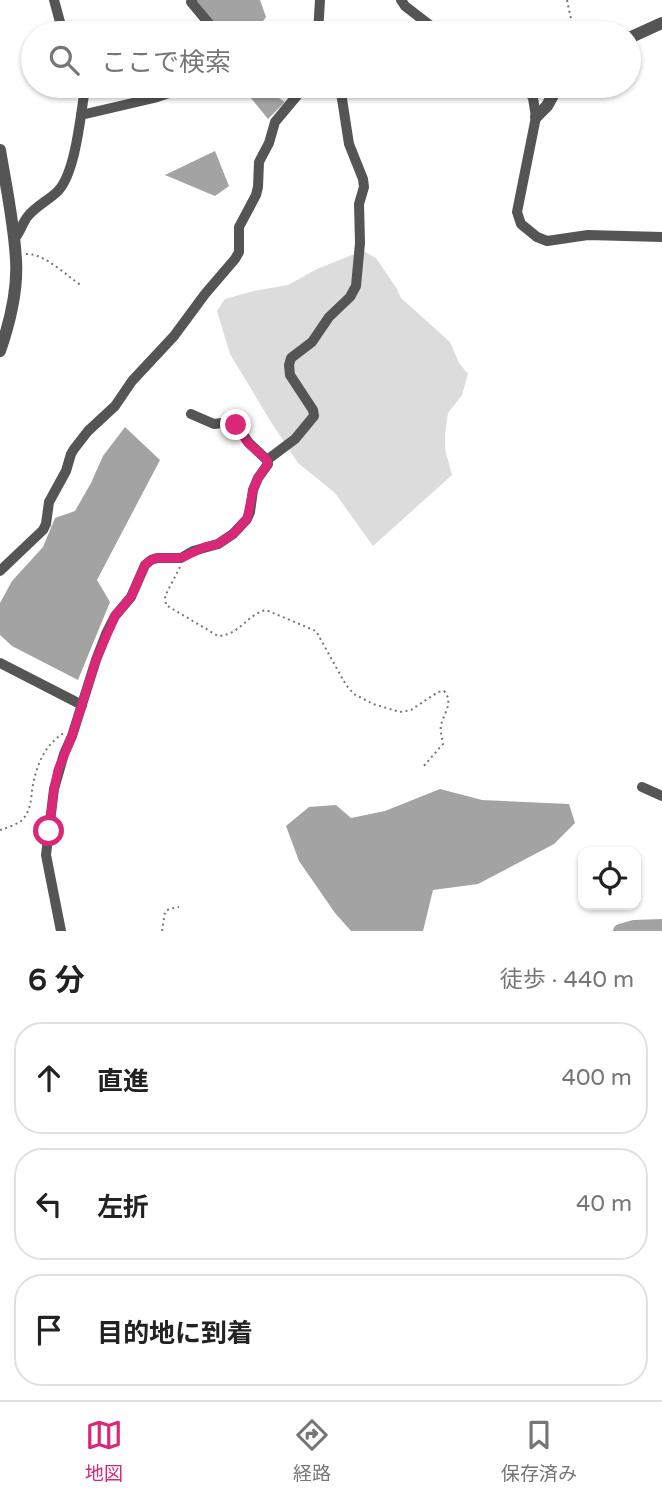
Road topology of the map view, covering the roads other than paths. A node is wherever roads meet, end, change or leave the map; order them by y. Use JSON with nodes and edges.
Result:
{"nodes":[{"id":1,"x":54,"y":0,"type":"edge"},
{"id":2,"x":192,"y":0,"type":"edge"},
{"id":3,"x":320,"y":0,"type":"edge"},
{"id":4,"x":401,"y":0,"type":"edge"},
{"id":5,"x":60,"y":21,"type":"edge"},
{"id":6,"x":207,"y":21,"type":"edge"},
{"id":7,"x":319,"y":21,"type":"edge"},
{"id":8,"x":424,"y":21,"type":"edge"},
{"id":9,"x":662,"y":23,"type":"edge"},
{"id":10,"x":641,"y":33,"type":"edge"},
{"id":11,"x":84,"y":98,"type":"edge"},
{"id":12,"x":154,"y":98,"type":"edge"},
{"id":13,"x":295,"y":98,"type":"edge"},
{"id":14,"x":343,"y":98,"type":"edge"},
{"id":15,"x":533,"y":98,"type":"edge"},
{"id":16,"x":551,"y":98,"type":"edge"},
{"id":17,"x":81,"y":115,"type":"junction"},
{"id":18,"x":536,"y":117,"type":"junction"},
{"id":19,"x":0,"y":150,"type":"edge"},
{"id":20,"x":14,"y":239,"type":"junction"},
{"id":21,"x":661,"y":240,"type":"edge"},
{"id":22,"x":0,"y":352,"type":"edge"},
{"id":23,"x":191,"y":414,"type":"dead end"},
{"id":24,"x":267,"y":460,"type":"junction"},
{"id":25,"x":0,"y":571,"type":"edge"},
{"id":26,"x":0,"y":663,"type":"edge"},
{"id":27,"x":82,"y":705,"type":"junction"},
{"id":28,"x":642,"y":787,"type":"dead end"},
{"id":29,"x":662,"y":796,"type":"edge"},
{"id":30,"x":61,"y":931,"type":"edge"}],
"edges":[{"from":1,"to":5,"type":"street"},
{"from":2,"to":6,"type":"street"},
{"from":3,"to":7,"type":"street"},
{"from":4,"to":8,"type":"street"},
{"from":9,"to":10,"type":"street"},
{"from":11,"to":17,"type":"street"},
{"from":12,"to":17,"type":"street"},
{"from":13,"to":25,"type":"street"},
{"from":14,"to":24,"type":"street"},
{"from":15,"to":18,"type":"street"},
{"from":16,"to":18,"type":"street"},
{"from":17,"to":20,"type":"street"},
{"from":18,"to":21,"type":"street"},
{"from":19,"to":20,"type":"street"},
{"from":20,"to":22,"type":"street"},
{"from":23,"to":24,"type":"street"},
{"from":24,"to":27,"type":"street"},
{"from":26,"to":27,"type":"street"},
{"from":27,"to":30,"type":"street"},
{"from":28,"to":29,"type":"street"}]}
